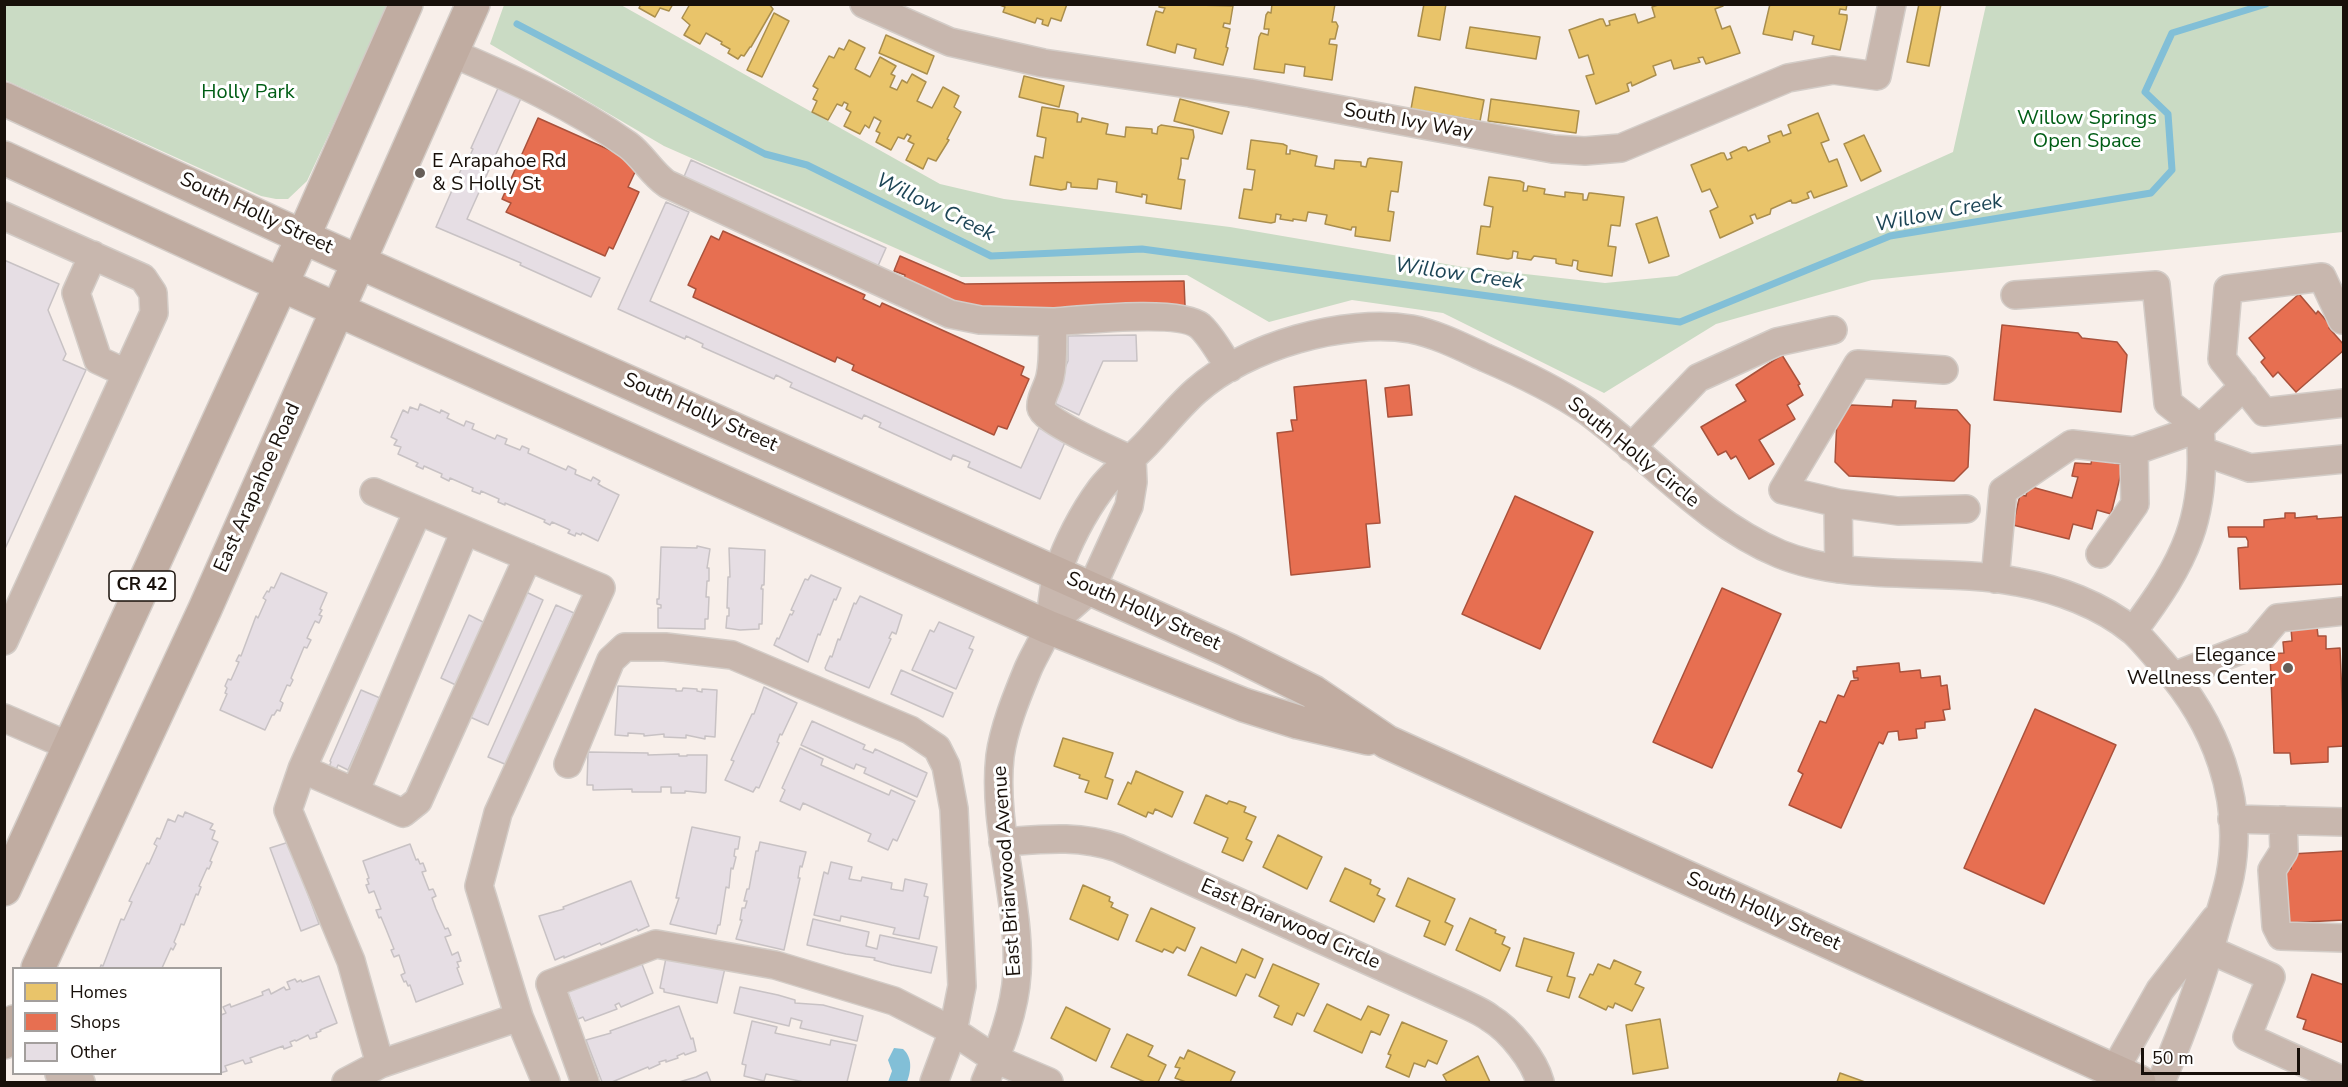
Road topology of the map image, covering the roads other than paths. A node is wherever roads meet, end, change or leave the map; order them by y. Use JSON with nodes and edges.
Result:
{"nodes":[{"id":1,"x":406,"y":4,"type":"edge"},
{"id":2,"x":473,"y":4,"type":"edge"},
{"id":3,"x":864,"y":4,"type":"edge"},
{"id":4,"x":1892,"y":4,"type":"edge"},
{"id":5,"x":452,"y":53,"type":"junction"},
{"id":6,"x":4,"y":99,"type":"edge"},
{"id":7,"x":4,"y":158,"type":"edge"},
{"id":8,"x":4,"y":216,"type":"edge"},
{"id":9,"x":303,"y":237,"type":"junction"},
{"id":10,"x":93,"y":255,"type":"junction"},
{"id":11,"x":360,"y":261,"type":"junction"},
{"id":12,"x":280,"y":284,"type":"junction"},
{"id":13,"x":2015,"y":295,"type":"dead end"},
{"id":14,"x":338,"y":308,"type":"junction"},
{"id":15,"x":2342,"y":320,"type":"dead end"},
{"id":16,"x":1053,"y":322,"type":"junction"},
{"id":17,"x":1833,"y":330,"type":"dead end"},
{"id":18,"x":1230,"y":368,"type":"junction"},
{"id":19,"x":1944,"y":370,"type":"dead end"},
{"id":20,"x":126,"y":373,"type":"junction"},
{"id":21,"x":2244,"y":386,"type":"junction"},
{"id":22,"x":2343,"y":403,"type":"edge"},
{"id":23,"x":2201,"y":439,"type":"junction"},
{"id":24,"x":1631,"y":448,"type":"junction"},
{"id":25,"x":2134,"y":451,"type":"junction"},
{"id":26,"x":2343,"y":459,"type":"edge"},
{"id":27,"x":1132,"y":460,"type":"junction"},
{"id":28,"x":374,"y":492,"type":"dead end"},
{"id":29,"x":1838,"y":503,"type":"junction"},
{"id":30,"x":1966,"y":509,"type":"dead end"},
{"id":31,"x":418,"y":511,"type":"junction"},
{"id":32,"x":465,"y":531,"type":"junction"},
{"id":33,"x":2100,"y":554,"type":"dead end"},
{"id":34,"x":528,"y":557,"type":"junction"},
{"id":35,"x":1839,"y":568,"type":"junction"},
{"id":36,"x":1057,"y":573,"type":"junction"},
{"id":37,"x":1995,"y":579,"type":"junction"},
{"id":38,"x":1092,"y":589,"type":"junction"},
{"id":39,"x":2343,"y":611,"type":"edge"},
{"id":40,"x":1047,"y":627,"type":"junction"},
{"id":41,"x":2133,"y":631,"type":"junction"},
{"id":42,"x":4,"y":641,"type":"edge"},
{"id":43,"x":2174,"y":676,"type":"junction"},
{"id":44,"x":4,"y":718,"type":"edge"},
{"id":45,"x":1387,"y":742,"type":"junction"},
{"id":46,"x":69,"y":746,"type":"junction"},
{"id":47,"x":568,"y":764,"type":"dead end"},
{"id":48,"x":302,"y":769,"type":"junction"},
{"id":49,"x":355,"y":792,"type":"junction"},
{"id":50,"x":2232,"y":819,"type":"junction"},
{"id":51,"x":2283,"y":820,"type":"junction"},
{"id":52,"x":2343,"y":822,"type":"edge"},
{"id":53,"x":1003,"y":842,"type":"junction"},
{"id":54,"x":4,"y":889,"type":"edge"},
{"id":55,"x":2220,"y":913,"type":"junction"},
{"id":56,"x":2343,"y":938,"type":"edge"},
{"id":57,"x":2210,"y":950,"type":"junction"},
{"id":58,"x":39,"y":967,"type":"edge"},
{"id":59,"x":519,"y":1017,"type":"junction"},
{"id":60,"x":12,"y":1026,"type":"edge"},
{"id":61,"x":954,"y":1031,"type":"junction"},
{"id":62,"x":4,"y":1042,"type":"edge"},
{"id":63,"x":380,"y":1064,"type":"junction"},
{"id":64,"x":990,"y":1071,"type":"edge"},
{"id":65,"x":61,"y":1075,"type":"edge"},
{"id":66,"x":2126,"y":1077,"type":"edge"},
{"id":67,"x":2342,"y":1080,"type":"edge"},
{"id":68,"x":81,"y":1083,"type":"edge"},
{"id":69,"x":346,"y":1083,"type":"edge"},
{"id":70,"x":546,"y":1083,"type":"edge"},
{"id":71,"x":585,"y":1083,"type":"edge"},
{"id":72,"x":934,"y":1083,"type":"edge"},
{"id":73,"x":1049,"y":1083,"type":"edge"},
{"id":74,"x":1540,"y":1083,"type":"edge"},
{"id":75,"x":2161,"y":1083,"type":"edge"}],
"edges":[{"from":1,"to":9,"type":"main road","number":"CR 42"},
{"from":2,"to":5,"type":"main road","name":"East Arapahoe Road"},
{"from":3,"to":4,"type":"street","name":"South Ivy Way"},
{"from":5,"to":11,"type":"main road","name":"East Arapahoe Road"},
{"from":5,"to":16,"type":"street"},
{"from":6,"to":9,"type":"main road","name":"South Holly Street"},
{"from":7,"to":12,"type":"main road","name":"South Holly Street"},
{"from":8,"to":10,"type":"street"},
{"from":9,"to":11,"type":"main road","name":"South Holly Street"},
{"from":9,"to":12,"type":"main road","number":"CR 42"},
{"from":10,"to":20,"type":"street"},
{"from":10,"to":20,"type":"street"},
{"from":11,"to":14,"type":"main road","name":"East Arapahoe Road"},
{"from":11,"to":36,"type":"main road","name":"South Holly Street"},
{"from":12,"to":14,"type":"main road","name":"South Holly Street"},
{"from":12,"to":46,"type":"main road","number":"CR 42"},
{"from":13,"to":23,"type":"street"},
{"from":14,"to":40,"type":"main road","name":"South Holly Street"},
{"from":14,"to":58,"type":"main road","name":"East Arapahoe Road"},
{"from":15,"to":21,"type":"street"},
{"from":16,"to":18,"type":"street"},
{"from":16,"to":27,"type":"street"},
{"from":17,"to":24,"type":"street"},
{"from":18,"to":24,"type":"street","name":"South Holly Circle"},
{"from":18,"to":27,"type":"street","name":"South Holly Circle"},
{"from":19,"to":29,"type":"street"},
{"from":20,"to":42,"type":"street"},
{"from":21,"to":22,"type":"street"},
{"from":21,"to":23,"type":"street"},
{"from":23,"to":25,"type":"street"},
{"from":23,"to":26,"type":"street"},
{"from":23,"to":41,"type":"street"},
{"from":24,"to":35,"type":"street","name":"South Holly Circle"},
{"from":25,"to":33,"type":"street"},
{"from":25,"to":37,"type":"street"},
{"from":27,"to":36,"type":"street","name":"South Holly Circle"},
{"from":27,"to":38,"type":"street"},
{"from":28,"to":31,"type":"street"},
{"from":29,"to":30,"type":"street"},
{"from":29,"to":35,"type":"street"},
{"from":31,"to":32,"type":"street"},
{"from":31,"to":48,"type":"street"},
{"from":32,"to":34,"type":"street"},
{"from":32,"to":49,"type":"street"},
{"from":34,"to":49,"type":"street"},
{"from":34,"to":59,"type":"street"},
{"from":35,"to":37,"type":"street","name":"South Holly Circle"},
{"from":36,"to":38,"type":"main road","name":"South Holly Street"},
{"from":36,"to":40,"type":"street","name":"South Holly Circle"},
{"from":37,"to":41,"type":"street","name":"South Holly Circle"},
{"from":38,"to":40,"type":"street"},
{"from":38,"to":45,"type":"main road","name":"South Holly Street"},
{"from":39,"to":43,"type":"street"},
{"from":40,"to":45,"type":"main road","name":"South Holly Street"},
{"from":40,"to":53,"type":"street","name":"East Briarwood Avenue"},
{"from":41,"to":43,"type":"street","name":"South Holly Circle"},
{"from":43,"to":50,"type":"street","name":"South Holly Circle"},
{"from":44,"to":46,"type":"street"},
{"from":45,"to":66,"type":"main road","name":"South Holly Street"},
{"from":46,"to":54,"type":"main road","number":"CR 42"},
{"from":47,"to":61,"type":"street"},
{"from":48,"to":49,"type":"street"},
{"from":48,"to":63,"type":"street"},
{"from":50,"to":51,"type":"street"},
{"from":50,"to":55,"type":"street","name":"South Holly Circle"},
{"from":51,"to":52,"type":"street"},
{"from":51,"to":56,"type":"street"},
{"from":53,"to":64,"type":"street","name":"East Briarwood Avenue"},
{"from":53,"to":74,"type":"street","name":"East Briarwood Circle"},
{"from":55,"to":57,"type":"street","name":"South Holly Circle"},
{"from":55,"to":66,"type":"street","name":"South Holly Circle"},
{"from":57,"to":67,"type":"street"},
{"from":57,"to":75,"type":"street","name":"South Holly Circle"},
{"from":59,"to":63,"type":"street"},
{"from":59,"to":70,"type":"street"},
{"from":60,"to":62,"type":"main road"},
{"from":61,"to":64,"type":"street"},
{"from":61,"to":71,"type":"street"},
{"from":61,"to":72,"type":"street"},
{"from":63,"to":69,"type":"street"},
{"from":64,"to":73,"type":"street"},
{"from":65,"to":68,"type":"street"}]}
